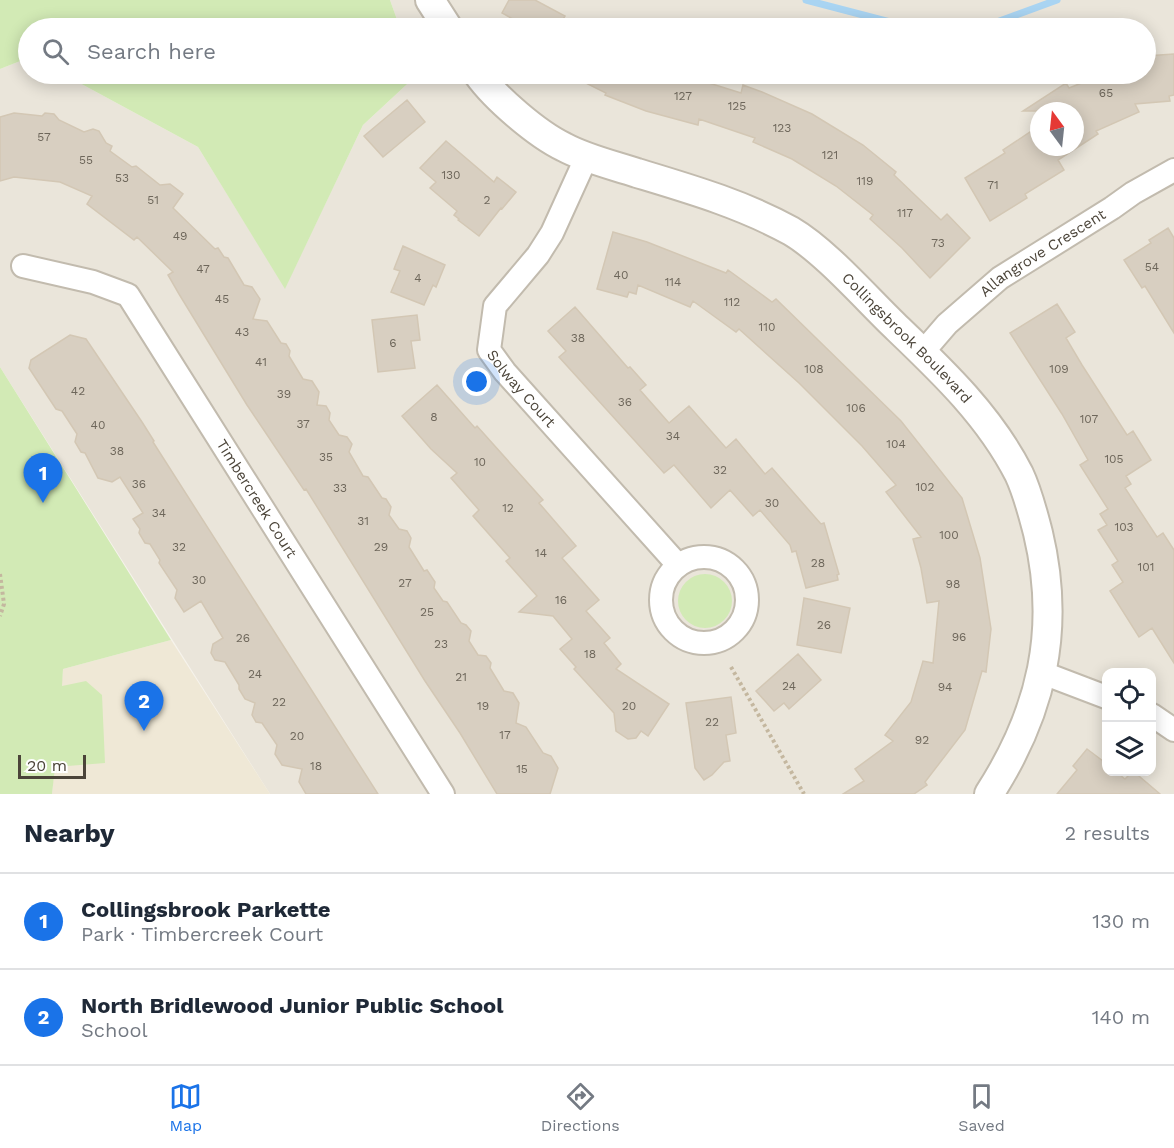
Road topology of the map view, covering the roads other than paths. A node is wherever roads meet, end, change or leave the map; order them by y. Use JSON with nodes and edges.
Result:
{"nodes":[{"id":1,"x":430,"y":0,"type":"edge"},
{"id":2,"x":442,"y":18,"type":"edge"},
{"id":3,"x":487,"y":84,"type":"edge"},
{"id":4,"x":587,"y":156,"type":"junction"},
{"id":5,"x":1174,"y":170,"type":"edge"},
{"id":6,"x":23,"y":266,"type":"dead end"},
{"id":7,"x":922,"y":353,"type":"junction"},
{"id":8,"x":678,"y":565,"type":"dead end"},
{"id":9,"x":1043,"y":673,"type":"junction"},
{"id":10,"x":1102,"y":695,"type":"edge"},
{"id":11,"x":1156,"y":718,"type":"edge"},
{"id":12,"x":1174,"y":730,"type":"edge"},
{"id":13,"x":443,"y":794,"type":"edge"},
{"id":14,"x":989,"y":794,"type":"edge"}],
"edges":[{"from":1,"to":2,"type":"street"},
{"from":3,"to":4,"type":"street","name":"Collingsbrook Boulevard"},
{"from":4,"to":7,"type":"street","name":"Collingsbrook Boulevard"},
{"from":4,"to":8,"type":"street","name":"Solway Court"},
{"from":5,"to":7,"type":"street","name":"Allangrove Crescent"},
{"from":6,"to":13,"type":"street","name":"Timbercreek Court"},
{"from":7,"to":9,"type":"street","name":"Collingsbrook Boulevard"},
{"from":9,"to":10,"type":"street"},
{"from":9,"to":14,"type":"street","name":"Collingsbrook Boulevard"},
{"from":11,"to":12,"type":"street"}]}
